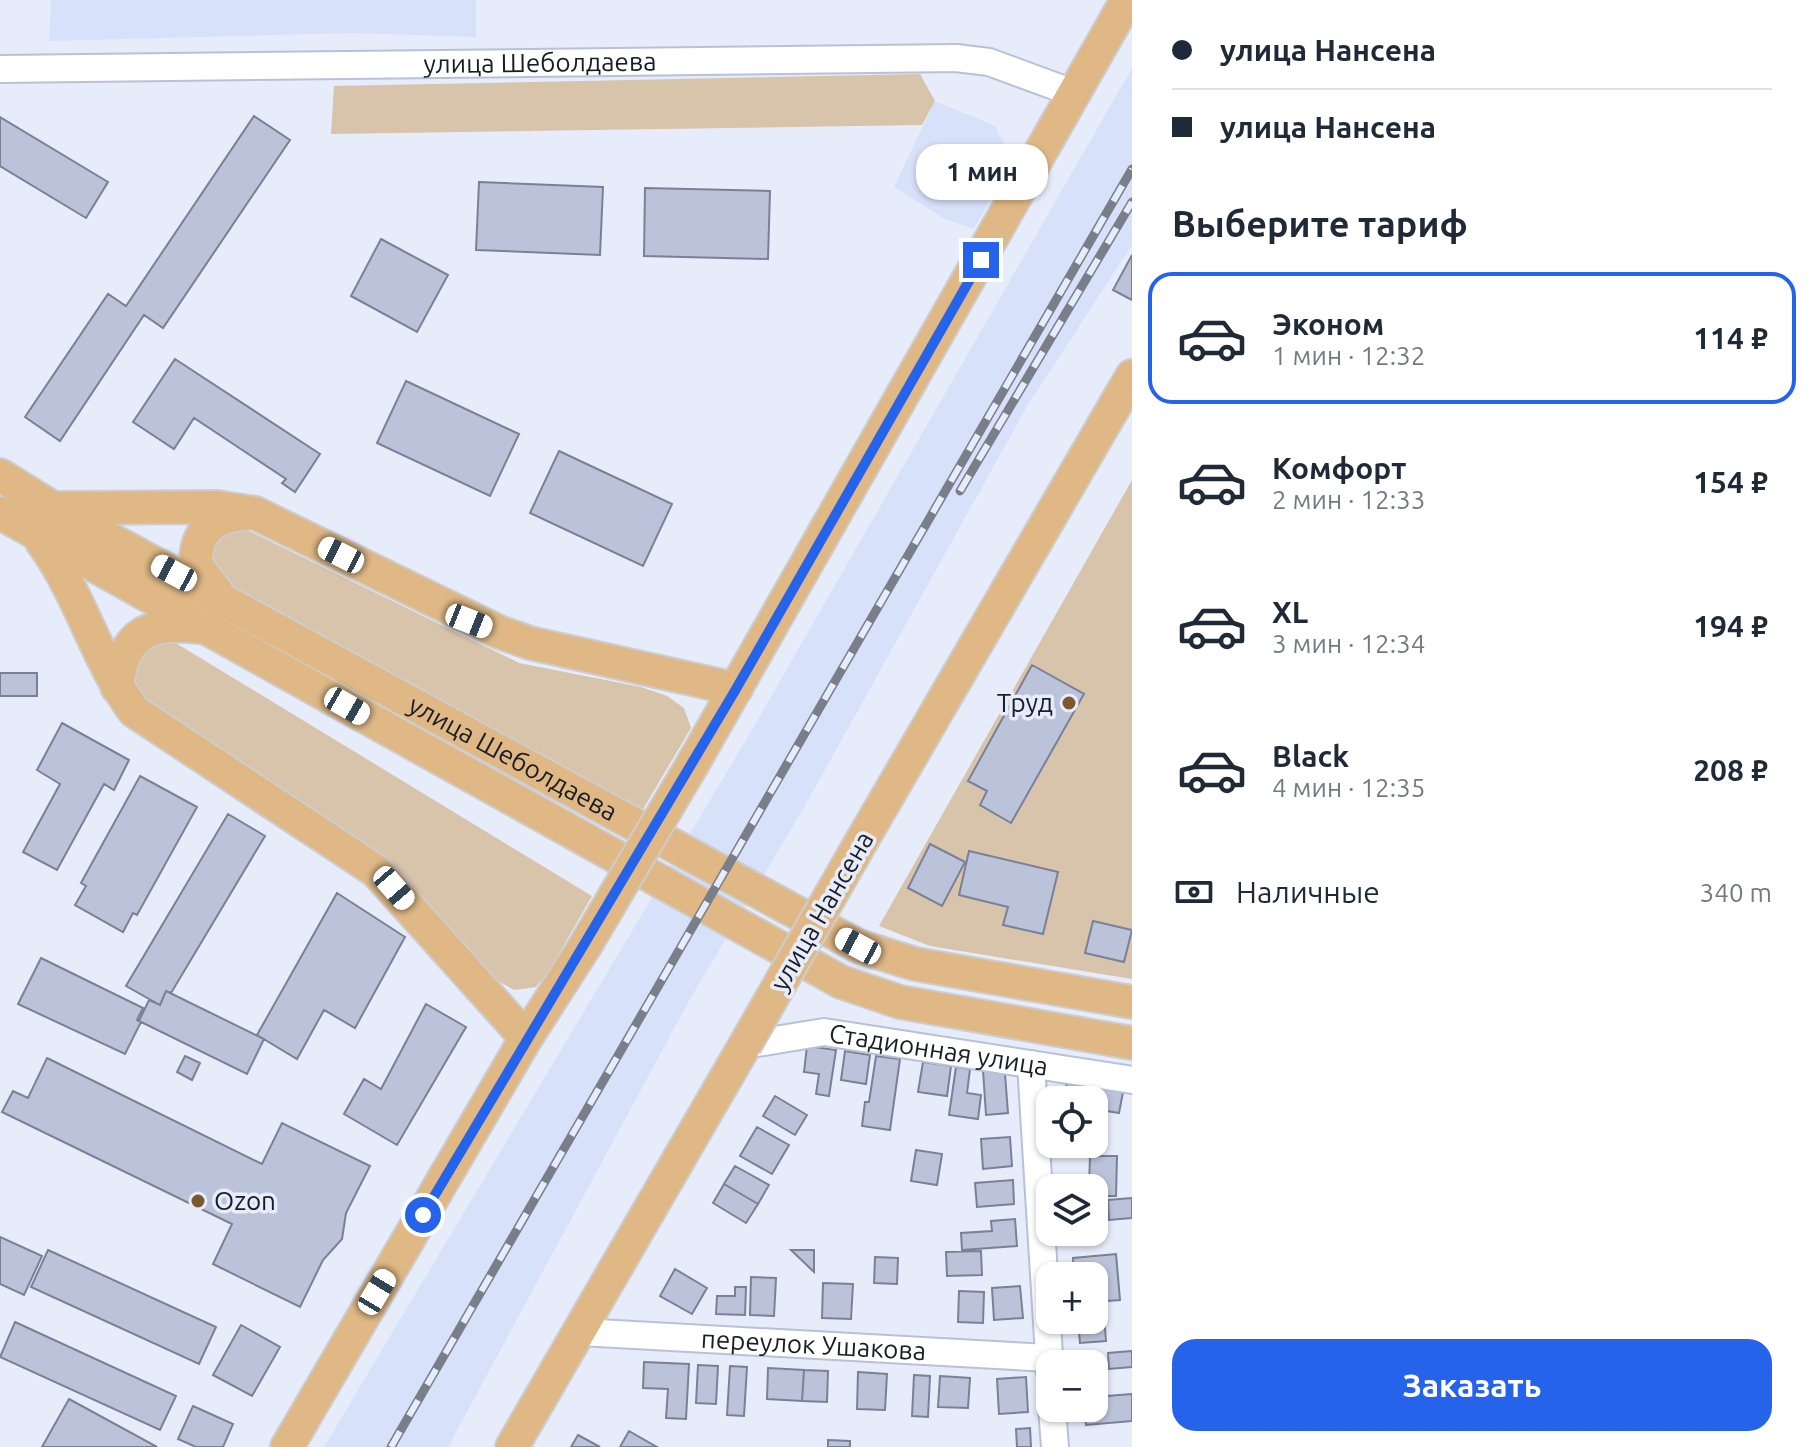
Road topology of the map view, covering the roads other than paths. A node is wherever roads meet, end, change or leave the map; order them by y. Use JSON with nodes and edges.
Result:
{"nodes":[{"id":1,"x":1127,"y":0,"type":"edge"},
{"id":2,"x":0,"y":69,"type":"edge"},
{"id":3,"x":1076,"y":94,"type":"junction"},
{"id":4,"x":1132,"y":376,"type":"edge"},
{"id":5,"x":0,"y":475,"type":"edge"},
{"id":6,"x":0,"y":513,"type":"edge"},
{"id":7,"x":255,"y":513,"type":"junction"},
{"id":8,"x":44,"y":521,"type":"junction"},
{"id":9,"x":223,"y":599,"type":"junction"},
{"id":10,"x":208,"y":628,"type":"junction"},
{"id":11,"x":117,"y":687,"type":"junction"},
{"id":12,"x":736,"y":689,"type":"junction"},
{"id":13,"x":841,"y":982,"type":"joint"},
{"id":14,"x":1132,"y":1002,"type":"edge"},
{"id":15,"x":526,"y":1038,"type":"junction"},
{"id":16,"x":1132,"y":1043,"type":"edge"},
{"id":17,"x":745,"y":1045,"type":"junction"},
{"id":18,"x":1031,"y":1064,"type":"junction"},
{"id":19,"x":1132,"y":1080,"type":"edge"},
{"id":20,"x":580,"y":1332,"type":"junction"},
{"id":21,"x":1048,"y":1350,"type":"edge"},
{"id":22,"x":1036,"y":1366,"type":"edge"},
{"id":23,"x":1053,"y":1422,"type":"edge"},
{"id":24,"x":287,"y":1447,"type":"edge"},
{"id":25,"x":512,"y":1447,"type":"edge"},
{"id":26,"x":1055,"y":1447,"type":"edge"}],
"edges":[{"from":1,"to":3,"type":"main road"},
{"from":2,"to":3,"type":"street","name":"улица Шеболдаева"},
{"from":3,"to":12,"type":"main road"},
{"from":4,"to":17,"type":"main road","name":"улица Нансена","bridge":true},
{"from":5,"to":8,"type":"main road","name":"улица Шеболдаева"},
{"from":6,"to":8,"type":"main road","name":"улица Шеболдаева"},
{"from":7,"to":8,"type":"main road"},
{"from":7,"to":9,"type":"main road"},
{"from":7,"to":12,"type":"main road"},
{"from":8,"to":9,"type":"main road","name":"улица Шеболдаева"},
{"from":8,"to":10,"type":"main road","name":"улица Шеболдаева"},
{"from":8,"to":11,"type":"main road"},
{"from":9,"to":14,"type":"main road","name":"улица Шеболдаева"},
{"from":10,"to":11,"type":"main road"},
{"from":10,"to":13,"type":"main road","name":"улица Шеболдаева"},
{"from":11,"to":15,"type":"main road"},
{"from":12,"to":15,"type":"main road","bridge":true},
{"from":13,"to":16,"type":"main road","name":"Стадионная улица"},
{"from":15,"to":24,"type":"main road"},
{"from":17,"to":18,"type":"street","name":"Стадионная улица"},
{"from":17,"to":20,"type":"main road","name":"улица Нансена"},
{"from":18,"to":19,"type":"street","name":"Стадионная улица"},
{"from":18,"to":21,"type":"street"},
{"from":20,"to":22,"type":"street","name":"переулок Ушакова"},
{"from":20,"to":25,"type":"main road","name":"улица Нансена"},
{"from":23,"to":26,"type":"street"}]}
